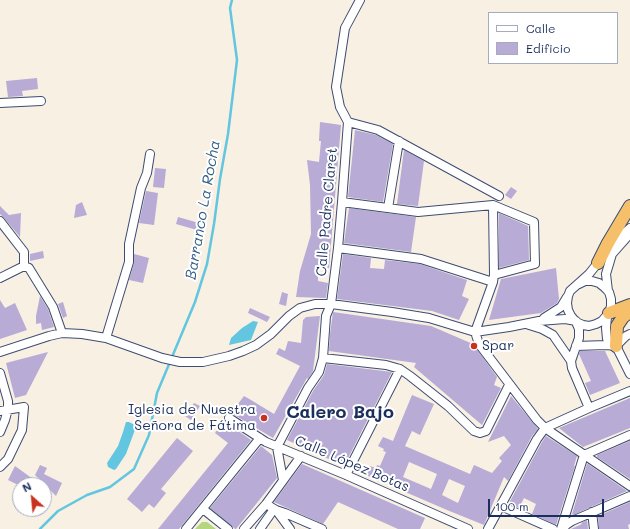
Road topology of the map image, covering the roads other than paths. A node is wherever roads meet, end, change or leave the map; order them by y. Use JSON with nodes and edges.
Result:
{"nodes":[{"id":1,"x":360,"y":0,"type":"edge"},
{"id":2,"x":41,"y":101,"type":"dead end"},
{"id":3,"x":0,"y":103,"type":"edge"},
{"id":4,"x":348,"y":122,"type":"junction"},
{"id":5,"x":399,"y":141,"type":"junction"},
{"id":6,"x":150,"y":154,"type":"dead end"},
{"id":7,"x":499,"y":196,"type":"dead end"},
{"id":8,"x":342,"y":202,"type":"junction"},
{"id":9,"x":493,"y":205,"type":"junction"},
{"id":10,"x":630,"y":206,"type":"edge"},
{"id":11,"x":388,"y":208,"type":"junction"},
{"id":12,"x":0,"y":220,"type":"edge"},
{"id":13,"x":630,"y":228,"type":"edge"},
{"id":14,"x":630,"y":235,"type":"edge"},
{"id":15,"x":338,"y":248,"type":"junction"},
{"id":16,"x":598,"y":264,"type":"junction"},
{"id":17,"x":24,"y":266,"type":"junction"},
{"id":18,"x":0,"y":278,"type":"edge"},
{"id":19,"x":494,"y":279,"type":"junction"},
{"id":20,"x":579,"y":284,"type":"junction"},
{"id":21,"x":609,"y":292,"type":"junction"},
{"id":22,"x":568,"y":296,"type":"junction"},
{"id":23,"x":331,"y":304,"type":"junction"},
{"id":24,"x":630,"y":304,"type":"edge"},
{"id":25,"x":630,"y":312,"type":"edge"},
{"id":26,"x":608,"y":315,"type":"junction"},
{"id":27,"x":539,"y":321,"type":"junction"},
{"id":28,"x":576,"y":321,"type":"junction"},
{"id":29,"x":525,"y":324,"type":"junction"},
{"id":30,"x":475,"y":332,"type":"junction"},
{"id":31,"x":62,"y":333,"type":"junction"},
{"id":32,"x":630,"y":334,"type":"edge"},
{"id":33,"x":106,"y":338,"type":"junction"},
{"id":34,"x":576,"y":346,"type":"junction"},
{"id":35,"x":616,"y":346,"type":"junction"},
{"id":36,"x":0,"y":352,"type":"edge"},
{"id":37,"x":323,"y":358,"type":"junction"},
{"id":38,"x":571,"y":361,"type":"junction"},
{"id":39,"x":400,"y":369,"type":"junction"},
{"id":40,"x":0,"y":373,"type":"edge"},
{"id":41,"x":630,"y":374,"type":"edge"},
{"id":42,"x":509,"y":385,"type":"junction"},
{"id":43,"x":630,"y":391,"type":"edge"},
{"id":44,"x":588,"y":408,"type":"junction"},
{"id":45,"x":4,"y":410,"type":"edge"},
{"id":46,"x":229,"y":418,"type":"dead end"},
{"id":47,"x":545,"y":428,"type":"junction"},
{"id":48,"x":0,"y":432,"type":"edge"},
{"id":49,"x":630,"y":435,"type":"edge"},
{"id":50,"x":260,"y":438,"type":"junction"},
{"id":51,"x":277,"y":447,"type":"junction"},
{"id":52,"x":584,"y":455,"type":"junction"},
{"id":53,"x":301,"y":456,"type":"junction"},
{"id":54,"x":0,"y":467,"type":"edge"},
{"id":55,"x":346,"y":475,"type":"junction"},
{"id":56,"x":283,"y":480,"type":"junction"},
{"id":57,"x":630,"y":486,"type":"edge"},
{"id":58,"x":630,"y":496,"type":"edge"},
{"id":59,"x":266,"y":504,"type":"junction"},
{"id":60,"x":501,"y":506,"type":"junction"},
{"id":61,"x":203,"y":510,"type":"junction"},
{"id":62,"x":275,"y":510,"type":"junction"},
{"id":63,"x":566,"y":512,"type":"junction"},
{"id":64,"x":592,"y":512,"type":"junction"},
{"id":65,"x":572,"y":520,"type":"junction"},
{"id":66,"x":186,"y":529,"type":"edge"},
{"id":67,"x":228,"y":529,"type":"edge"},
{"id":68,"x":244,"y":529,"type":"edge"},
{"id":69,"x":261,"y":529,"type":"edge"},
{"id":70,"x":290,"y":529,"type":"edge"},
{"id":71,"x":322,"y":529,"type":"edge"},
{"id":72,"x":468,"y":529,"type":"edge"},
{"id":73,"x":488,"y":529,"type":"edge"},
{"id":74,"x":554,"y":529,"type":"edge"},
{"id":75,"x":562,"y":529,"type":"edge"},
{"id":76,"x":594,"y":529,"type":"edge"}],
"edges":[{"from":1,"to":4,"type":"street"},
{"from":2,"to":3,"type":"street"},
{"from":4,"to":5,"type":"street"},
{"from":4,"to":8,"type":"street","name":"Calle Padre Claret"},
{"from":5,"to":7,"type":"street"},
{"from":5,"to":11,"type":"street"},
{"from":6,"to":33,"type":"street"},
{"from":8,"to":11,"type":"street"},
{"from":8,"to":15,"type":"street","name":"Calle Padre Claret"},
{"from":9,"to":11,"type":"street"},
{"from":9,"to":19,"type":"street"},
{"from":9,"to":19,"type":"street"},
{"from":10,"to":16,"type":"highway"},
{"from":12,"to":17,"type":"street"},
{"from":13,"to":16,"type":"street"},
{"from":14,"to":21,"type":"street"},
{"from":15,"to":19,"type":"street"},
{"from":15,"to":23,"type":"street","name":"Calle Padre Claret"},
{"from":16,"to":20,"type":"street"},
{"from":17,"to":18,"type":"street"},
{"from":17,"to":31,"type":"street"},
{"from":19,"to":30,"type":"street"},
{"from":20,"to":21,"type":"street"},
{"from":20,"to":22,"type":"street"},
{"from":21,"to":26,"type":"street"},
{"from":22,"to":27,"type":"street"},
{"from":22,"to":28,"type":"street"},
{"from":23,"to":30,"type":"street"},
{"from":23,"to":33,"type":"street"},
{"from":23,"to":37,"type":"street","name":"Calle Padre Claret"},
{"from":24,"to":26,"type":"highway"},
{"from":25,"to":35,"type":"highway"},
{"from":26,"to":28,"type":"street"},
{"from":26,"to":35,"type":"street"},
{"from":27,"to":28,"type":"street"},
{"from":27,"to":29,"type":"street"},
{"from":28,"to":34,"type":"street"},
{"from":29,"to":30,"type":"street"},
{"from":29,"to":38,"type":"street"},
{"from":30,"to":42,"type":"street"},
{"from":31,"to":33,"type":"street"},
{"from":31,"to":36,"type":"street"},
{"from":32,"to":35,"type":"street"},
{"from":34,"to":35,"type":"street"},
{"from":34,"to":38,"type":"street"},
{"from":35,"to":41,"type":"street"},
{"from":37,"to":39,"type":"street"},
{"from":37,"to":51,"type":"street","name":"Calle Padre Claret"},
{"from":38,"to":44,"type":"street"},
{"from":39,"to":42,"type":"street"},
{"from":39,"to":55,"type":"street"},
{"from":40,"to":45,"type":"street"},
{"from":42,"to":47,"type":"street"},
{"from":43,"to":44,"type":"street"},
{"from":44,"to":47,"type":"street"},
{"from":45,"to":48,"type":"street"},
{"from":45,"to":54,"type":"street"},
{"from":46,"to":50,"type":"street","name":"Calle López Botas"},
{"from":47,"to":52,"type":"street"},
{"from":47,"to":60,"type":"street"},
{"from":49,"to":52,"type":"street"},
{"from":50,"to":51,"type":"street","name":"Calle López Botas"},
{"from":50,"to":61,"type":"street"},
{"from":51,"to":53,"type":"street","name":"Calle López Botas"},
{"from":51,"to":56,"type":"street"},
{"from":52,"to":57,"type":"street"},
{"from":52,"to":63,"type":"street"},
{"from":53,"to":55,"type":"street","name":"Calle López Botas"},
{"from":53,"to":56,"type":"street"},
{"from":55,"to":72,"type":"street","name":"Calle López Botas"},
{"from":56,"to":59,"type":"street"},
{"from":58,"to":64,"type":"street"},
{"from":59,"to":62,"type":"street"},
{"from":59,"to":68,"type":"street"},
{"from":60,"to":73,"type":"street"},
{"from":60,"to":74,"type":"street"},
{"from":61,"to":66,"type":"street"},
{"from":61,"to":67,"type":"street"},
{"from":62,"to":69,"type":"street"},
{"from":62,"to":70,"type":"street"},
{"from":62,"to":71,"type":"street"},
{"from":63,"to":65,"type":"street"},
{"from":63,"to":75,"type":"street"},
{"from":64,"to":65,"type":"street"},
{"from":64,"to":76,"type":"street"},
{"from":65,"to":75,"type":"street"}]}
